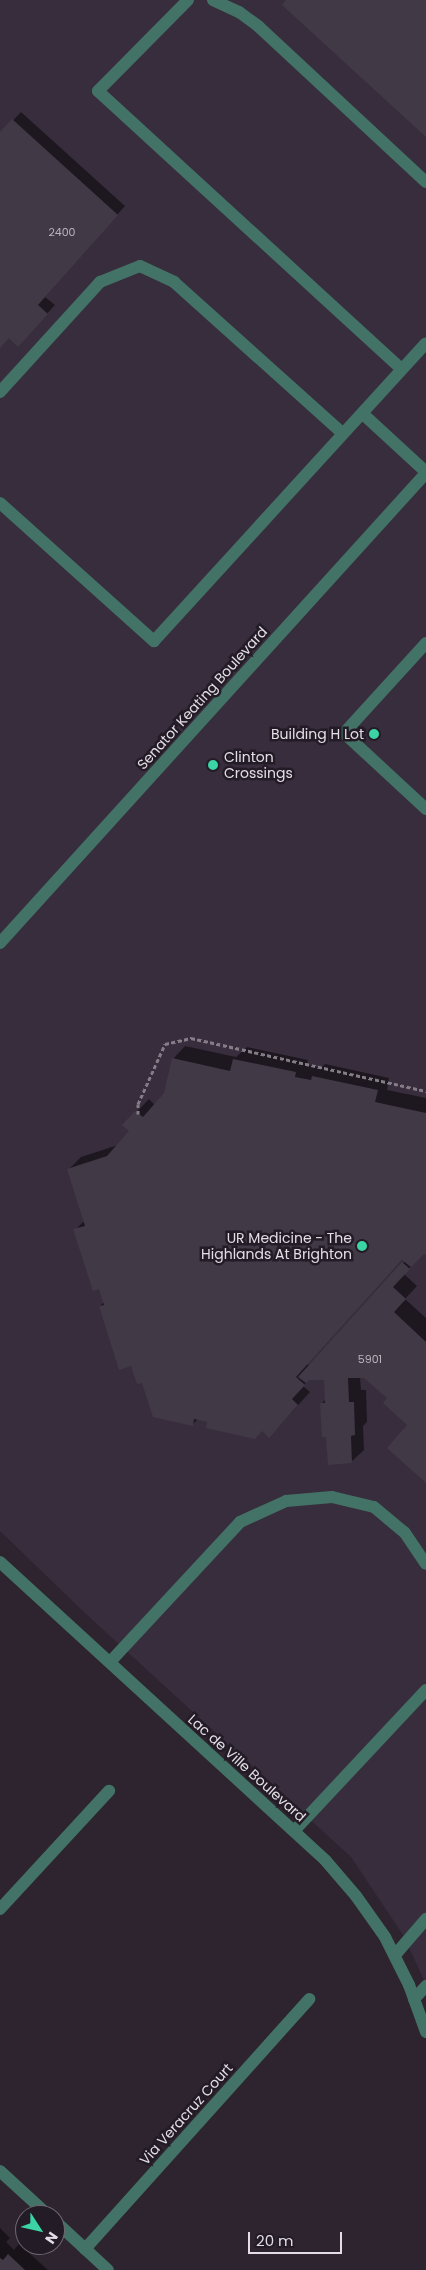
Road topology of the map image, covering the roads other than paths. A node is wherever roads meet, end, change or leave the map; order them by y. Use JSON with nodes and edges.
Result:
{"nodes":[{"id":1,"x":188,"y":0,"type":"edge"},
{"id":2,"x":213,"y":0,"type":"edge"},
{"id":3,"x":426,"y":182,"type":"edge"},
{"id":4,"x":426,"y":343,"type":"edge"},
{"id":5,"x":401,"y":369,"type":"junction"},
{"id":6,"x":0,"y":392,"type":"edge"},
{"id":7,"x":362,"y":414,"type":"junction"},
{"id":8,"x":342,"y":433,"type":"junction"},
{"id":9,"x":426,"y":472,"type":"edge"},
{"id":10,"x":0,"y":503,"type":"edge"},
{"id":11,"x":426,"y":642,"type":"edge"},
{"id":12,"x":426,"y":809,"type":"edge"},
{"id":13,"x":0,"y":943,"type":"edge"},
{"id":14,"x":0,"y":1562,"type":"edge"},
{"id":15,"x":426,"y":1564,"type":"edge"},
{"id":16,"x":110,"y":1662,"type":"junction"},
{"id":17,"x":426,"y":1690,"type":"edge"},
{"id":18,"x":109,"y":1790,"type":"dead end"},
{"id":19,"x":294,"y":1832,"type":"junction"},
{"id":20,"x":0,"y":1909,"type":"edge"},
{"id":21,"x":426,"y":1919,"type":"edge"},
{"id":22,"x":395,"y":1955,"type":"junction"},
{"id":23,"x":426,"y":1986,"type":"edge"},
{"id":24,"x":414,"y":1998,"type":"junction"},
{"id":25,"x":309,"y":1999,"type":"dead end"},
{"id":26,"x":426,"y":2032,"type":"edge"},
{"id":27,"x":0,"y":2171,"type":"edge"},
{"id":28,"x":37,"y":2205,"type":"edge"},
{"id":29,"x":65,"y":2230,"type":"edge"},
{"id":30,"x":85,"y":2249,"type":"junction"},
{"id":31,"x":108,"y":2270,"type":"edge"}],
"edges":[{"from":1,"to":5,"type":"street"},
{"from":2,"to":3,"type":"street"},
{"from":4,"to":5,"type":"street"},
{"from":5,"to":7,"type":"street"},
{"from":6,"to":8,"type":"street"},
{"from":7,"to":8,"type":"street"},
{"from":7,"to":9,"type":"street"},
{"from":8,"to":10,"type":"street"},
{"from":9,"to":13,"type":"street","name":"Senator Keating Boulevard"},
{"from":11,"to":12,"type":"street"},
{"from":14,"to":16,"type":"street","name":"Lac de Ville Boulevard"},
{"from":15,"to":16,"type":"street"},
{"from":16,"to":19,"type":"street","name":"Lac de Ville Boulevard"},
{"from":17,"to":19,"type":"street"},
{"from":18,"to":20,"type":"street"},
{"from":19,"to":22,"type":"street","name":"Lac de Ville Boulevard"},
{"from":21,"to":22,"type":"street"},
{"from":22,"to":24,"type":"street","name":"Lac de Ville Boulevard"},
{"from":23,"to":24,"type":"street"},
{"from":24,"to":26,"type":"street","name":"Lac de Ville Boulevard"},
{"from":25,"to":30,"type":"street","name":"Via Veracruz Court"},
{"from":27,"to":28,"type":"street"},
{"from":29,"to":30,"type":"street"},
{"from":30,"to":31,"type":"street"}]}
